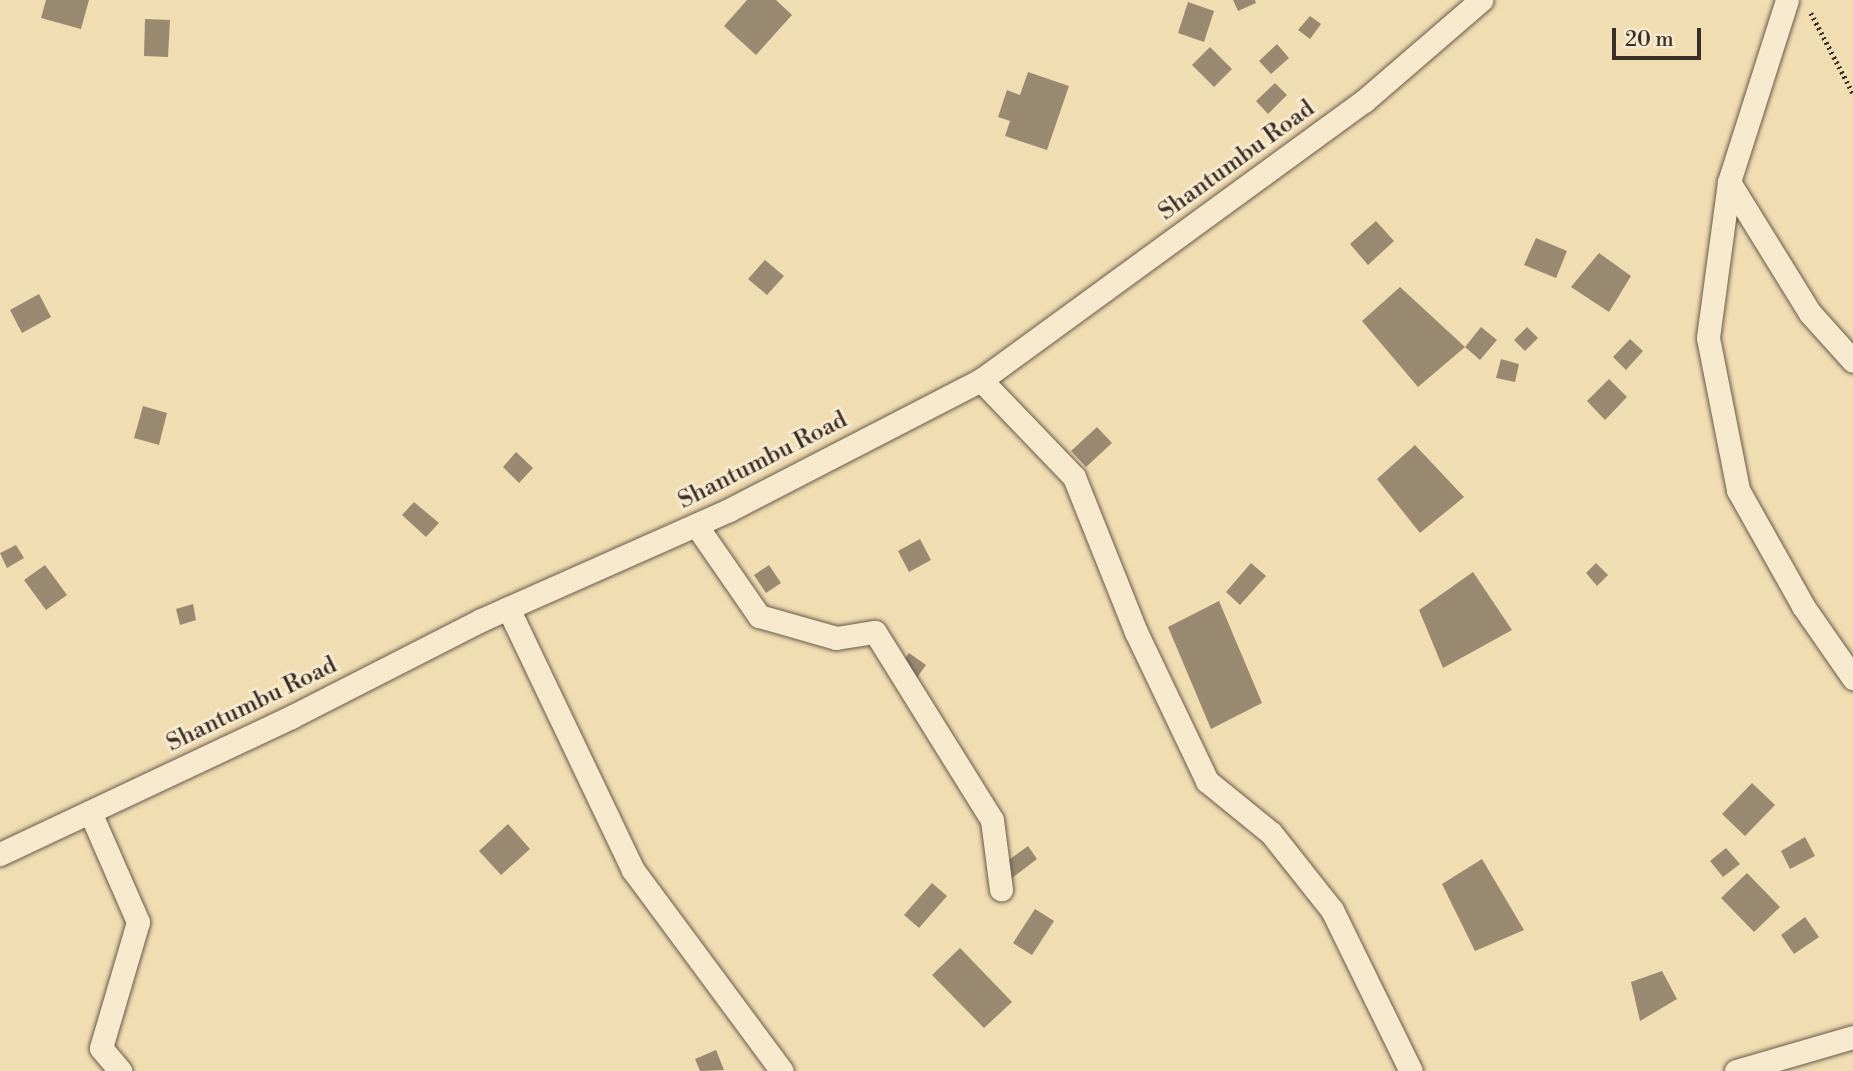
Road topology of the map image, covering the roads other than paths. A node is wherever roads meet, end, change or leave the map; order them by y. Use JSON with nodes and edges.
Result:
{"nodes":[{"id":1,"x":1481,"y":0,"type":"edge"},
{"id":2,"x":1787,"y":0,"type":"edge"},
{"id":3,"x":1729,"y":181,"type":"junction"},
{"id":4,"x":1853,"y":361,"type":"edge"},
{"id":5,"x":981,"y":380,"type":"junction"},
{"id":6,"x":696,"y":525,"type":"junction"},
{"id":7,"x":508,"y":608,"type":"junction"},
{"id":8,"x":1853,"y":678,"type":"edge"},
{"id":9,"x":90,"y":812,"type":"junction"},
{"id":10,"x":0,"y":854,"type":"edge"},
{"id":11,"x":1001,"y":889,"type":"dead end"},
{"id":12,"x":1853,"y":1037,"type":"edge"},
{"id":13,"x":120,"y":1071,"type":"edge"},
{"id":14,"x":782,"y":1071,"type":"edge"},
{"id":15,"x":1411,"y":1071,"type":"edge"},
{"id":16,"x":1736,"y":1071,"type":"edge"}],
"edges":[{"from":1,"to":5,"type":"street","name":"Shantumbu Road"},
{"from":2,"to":3,"type":"street"},
{"from":3,"to":4,"type":"street"},
{"from":3,"to":8,"type":"street"},
{"from":5,"to":6,"type":"street","name":"Shantumbu Road"},
{"from":5,"to":15,"type":"street"},
{"from":6,"to":7,"type":"street","name":"Shantumbu Road"},
{"from":6,"to":11,"type":"street"},
{"from":7,"to":9,"type":"street","name":"Shantumbu Road"},
{"from":7,"to":14,"type":"street"},
{"from":9,"to":10,"type":"street","name":"Shantumbu Road"},
{"from":9,"to":13,"type":"street"},
{"from":12,"to":16,"type":"street"}]}
